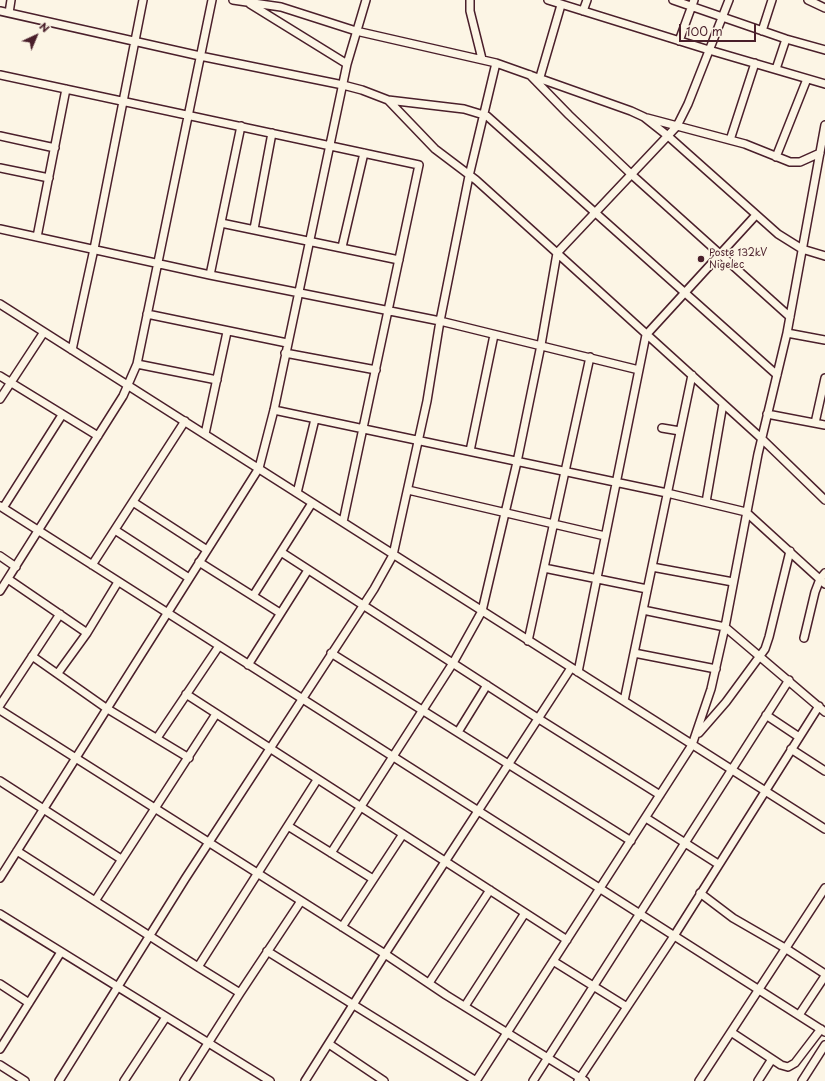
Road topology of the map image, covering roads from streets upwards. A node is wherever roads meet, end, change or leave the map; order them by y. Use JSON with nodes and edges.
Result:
{"nodes":[{"id":1,"x":12,"y":0,"type":"edge"},
{"id":2,"x":143,"y":0,"type":"edge"},
{"id":3,"x":212,"y":0,"type":"edge"},
{"id":4,"x":233,"y":0,"type":"edge"},
{"id":5,"x":366,"y":0,"type":"edge"},
{"id":6,"x":470,"y":0,"type":"edge"},
{"id":7,"x":548,"y":0,"type":"edge"},
{"id":8,"x":587,"y":0,"type":"edge"},
{"id":9,"x":673,"y":0,"type":"edge"},
{"id":10,"x":729,"y":0,"type":"edge"},
{"id":11,"x":772,"y":0,"type":"edge"},
{"id":12,"x":808,"y":0,"type":"edge"},
{"id":13,"x":248,"y":3,"type":"junction"},
{"id":14,"x":693,"y":4,"type":"edge"},
{"id":15,"x":561,"y":5,"type":"junction"},
{"id":16,"x":825,"y":8,"type":"edge"},
{"id":17,"x":0,"y":11,"type":"edge"},
{"id":18,"x":583,"y":11,"type":"junction"},
{"id":19,"x":9,"y":12,"type":"junction"},
{"id":20,"x":722,"y":18,"type":"junction"},
{"id":21,"x":762,"y":31,"type":"junction"},
{"id":22,"x":356,"y":32,"type":"junction"},
{"id":23,"x":786,"y":39,"type":"junction"},
{"id":24,"x":136,"y":41,"type":"junction"},
{"id":25,"x":679,"y":41,"type":"junction"},
{"id":26,"x":709,"y":50,"type":"junction"},
{"id":27,"x":825,"y":50,"type":"edge"},
{"id":28,"x":200,"y":56,"type":"junction"},
{"id":29,"x":482,"y":59,"type":"junction"},
{"id":30,"x":496,"y":63,"type":"junction"},
{"id":31,"x":755,"y":63,"type":"junction"},
{"id":32,"x":347,"y":64,"type":"junction"},
{"id":33,"x":776,"y":69,"type":"junction"},
{"id":34,"x":528,"y":72,"type":"junction"},
{"id":35,"x":0,"y":75,"type":"edge"},
{"id":36,"x":540,"y":77,"type":"junction"},
{"id":37,"x":807,"y":78,"type":"junction"},
{"id":38,"x":825,"y":84,"type":"edge"},
{"id":39,"x":343,"y":85,"type":"junction"},
{"id":40,"x":66,"y":89,"type":"junction"},
{"id":41,"x":388,"y":100,"type":"junction"},
{"id":42,"x":122,"y":102,"type":"junction"},
{"id":43,"x":484,"y":114,"type":"junction"},
{"id":44,"x":188,"y":115,"type":"junction"},
{"id":45,"x":644,"y":117,"type":"junction"},
{"id":46,"x":825,"y":125,"type":"edge"},
{"id":47,"x":241,"y":126,"type":"junction"},
{"id":48,"x":677,"y":126,"type":"junction"},
{"id":49,"x":272,"y":133,"type":"junction"},
{"id":50,"x":0,"y":136,"type":"edge"},
{"id":51,"x":668,"y":136,"type":"junction"},
{"id":52,"x":730,"y":140,"type":"junction"},
{"id":53,"x":330,"y":145,"type":"junction"},
{"id":54,"x":55,"y":148,"type":"junction"},
{"id":55,"x":364,"y":153,"type":"junction"},
{"id":56,"x":820,"y":153,"type":"junction"},
{"id":57,"x":776,"y":157,"type":"junction"},
{"id":58,"x":0,"y":168,"type":"edge"},
{"id":59,"x":631,"y":174,"type":"junction"},
{"id":60,"x":469,"y":176,"type":"junction"},
{"id":61,"x":50,"y":178,"type":"junction"},
{"id":62,"x":595,"y":212,"type":"junction"},
{"id":63,"x":756,"y":215,"type":"junction"},
{"id":64,"x":221,"y":223,"type":"junction"},
{"id":65,"x":0,"y":229,"type":"edge"},
{"id":66,"x":254,"y":229,"type":"junction"},
{"id":67,"x":37,"y":237,"type":"junction"},
{"id":68,"x":309,"y":240,"type":"junction"},
{"id":69,"x":342,"y":247,"type":"junction"},
{"id":70,"x":94,"y":249,"type":"junction"},
{"id":71,"x":802,"y":249,"type":"junction"},
{"id":72,"x":557,"y":253,"type":"junction"},
{"id":73,"x":720,"y":255,"type":"junction"},
{"id":74,"x":825,"y":256,"type":"edge"},
{"id":75,"x":399,"y":260,"type":"junction"},
{"id":76,"x":158,"y":263,"type":"junction"},
{"id":77,"x":210,"y":275,"type":"junction"},
{"id":78,"x":298,"y":293,"type":"junction"},
{"id":79,"x":685,"y":293,"type":"junction"},
{"id":80,"x":0,"y":304,"type":"edge"},
{"id":81,"x":389,"y":310,"type":"junction"},
{"id":82,"x":147,"y":314,"type":"junction"},
{"id":83,"x":790,"y":317,"type":"junction"},
{"id":84,"x":440,"y":321,"type":"junction"},
{"id":85,"x":44,"y":332,"type":"junction"},
{"id":86,"x":227,"y":332,"type":"junction"},
{"id":87,"x":787,"y":333,"type":"junction"},
{"id":88,"x":494,"y":335,"type":"junction"},
{"id":89,"x":646,"y":335,"type":"junction"},
{"id":90,"x":825,"y":340,"type":"edge"},
{"id":91,"x":287,"y":343,"type":"junction"},
{"id":92,"x":541,"y":345,"type":"junction"},
{"id":93,"x":72,"y":350,"type":"junction"},
{"id":94,"x":285,"y":353,"type":"junction"},
{"id":95,"x":590,"y":357,"type":"junction"},
{"id":96,"x":137,"y":364,"type":"junction"},
{"id":97,"x":376,"y":370,"type":"junction"},
{"id":98,"x":639,"y":370,"type":"junction"},
{"id":99,"x":692,"y":375,"type":"junction"},
{"id":100,"x":777,"y":375,"type":"junction"},
{"id":101,"x":0,"y":376,"type":"edge"},
{"id":102,"x":825,"y":378,"type":"edge"},
{"id":103,"x":216,"y":380,"type":"junction"},
{"id":104,"x":11,"y":382,"type":"junction"},
{"id":105,"x":128,"y":385,"type":"junction"},
{"id":106,"x":0,"y":399,"type":"edge"},
{"id":107,"x":723,"y":404,"type":"junction"},
{"id":108,"x":274,"y":410,"type":"junction"},
{"id":109,"x":767,"y":414,"type":"junction"},
{"id":110,"x":62,"y":415,"type":"junction"},
{"id":111,"x":315,"y":419,"type":"junction"},
{"id":112,"x":185,"y":421,"type":"junction"},
{"id":113,"x":816,"y":424,"type":"junction"},
{"id":114,"x":825,"y":425,"type":"edge"},
{"id":115,"x":662,"y":428,"type":"dead end"},
{"id":116,"x":364,"y":429,"type":"junction"},
{"id":117,"x":680,"y":431,"type":"junction"},
{"id":118,"x":205,"y":434,"type":"junction"},
{"id":119,"x":98,"y":436,"type":"junction"},
{"id":120,"x":761,"y":438,"type":"junction"},
{"id":121,"x":418,"y":440,"type":"junction"},
{"id":122,"x":470,"y":451,"type":"junction"},
{"id":123,"x":517,"y":462,"type":"junction"},
{"id":124,"x":259,"y":468,"type":"junction"},
{"id":125,"x":565,"y":472,"type":"junction"},
{"id":126,"x":616,"y":482,"type":"junction"},
{"id":127,"x":408,"y":490,"type":"junction"},
{"id":128,"x":297,"y":493,"type":"junction"},
{"id":129,"x":667,"y":493,"type":"junction"},
{"id":130,"x":825,"y":500,"type":"edge"},
{"id":131,"x":133,"y":502,"type":"junction"},
{"id":132,"x":706,"y":502,"type":"junction"},
{"id":133,"x":312,"y":503,"type":"junction"},
{"id":134,"x":2,"y":507,"type":"edge"},
{"id":135,"x":746,"y":512,"type":"junction"},
{"id":136,"x":505,"y":513,"type":"junction"},
{"id":137,"x":343,"y":522,"type":"junction"},
{"id":138,"x":554,"y":524,"type":"junction"},
{"id":139,"x":115,"y":530,"type":"junction"},
{"id":140,"x":39,"y":531,"type":"junction"},
{"id":141,"x":605,"y":536,"type":"junction"},
{"id":142,"x":207,"y":550,"type":"junction"},
{"id":143,"x":790,"y":551,"type":"junction"},
{"id":144,"x":281,"y":552,"type":"junction"},
{"id":145,"x":393,"y":555,"type":"junction"},
{"id":146,"x":0,"y":556,"type":"edge"},
{"id":147,"x":199,"y":562,"type":"junction"},
{"id":148,"x":92,"y":565,"type":"junction"},
{"id":149,"x":16,"y":567,"type":"junction"},
{"id":150,"x":652,"y":567,"type":"junction"},
{"id":151,"x":544,"y":568,"type":"junction"},
{"id":152,"x":308,"y":570,"type":"junction"},
{"id":153,"x":825,"y":573,"type":"edge"},
{"id":154,"x":189,"y":578,"type":"junction"},
{"id":155,"x":596,"y":579,"type":"junction"},
{"id":156,"x":8,"y":580,"type":"junction"},
{"id":157,"x":118,"y":582,"type":"junction"},
{"id":158,"x":733,"y":582,"type":"junction"},
{"id":159,"x":822,"y":582,"type":"edge"},
{"id":160,"x":647,"y":589,"type":"junction"},
{"id":161,"x":0,"y":591,"type":"edge"},
{"id":162,"x":253,"y":596,"type":"junction"},
{"id":163,"x":363,"y":605,"type":"junction"},
{"id":164,"x":643,"y":610,"type":"junction"},
{"id":165,"x":482,"y":611,"type":"junction"},
{"id":166,"x":168,"y":613,"type":"junction"},
{"id":167,"x":280,"y":613,"type":"junction"},
{"id":168,"x":60,"y":614,"type":"junction"},
{"id":169,"x":726,"y":627,"type":"junction"},
{"id":170,"x":87,"y":632,"type":"junction"},
{"id":171,"x":804,"y":638,"type":"dead end"},
{"id":172,"x":528,"y":641,"type":"junction"},
{"id":173,"x":219,"y":646,"type":"junction"},
{"id":174,"x":331,"y":653,"type":"junction"},
{"id":175,"x":634,"y":653,"type":"junction"},
{"id":176,"x":761,"y":655,"type":"junction"},
{"id":177,"x":32,"y":656,"type":"junction"},
{"id":178,"x":453,"y":663,"type":"junction"},
{"id":179,"x":248,"y":665,"type":"junction"},
{"id":180,"x":716,"y":669,"type":"junction"},
{"id":181,"x":575,"y":670,"type":"junction"},
{"id":182,"x":58,"y":673,"type":"junction"},
{"id":183,"x":789,"y":680,"type":"junction"},
{"id":184,"x":487,"y":685,"type":"junction"},
{"id":185,"x":186,"y":694,"type":"junction"},
{"id":186,"x":302,"y":699,"type":"junction"},
{"id":187,"x":624,"y":701,"type":"junction"},
{"id":188,"x":0,"y":705,"type":"edge"},
{"id":189,"x":819,"y":706,"type":"junction"},
{"id":190,"x":106,"y":708,"type":"junction"},
{"id":191,"x":0,"y":710,"type":"edge"},
{"id":192,"x":423,"y":710,"type":"junction"},
{"id":193,"x":825,"y":712,"type":"edge"},
{"id":194,"x":216,"y":714,"type":"junction"},
{"id":195,"x":766,"y":715,"type":"junction"},
{"id":196,"x":539,"y":719,"type":"junction"},
{"id":197,"x":458,"y":732,"type":"junction"},
{"id":198,"x":696,"y":736,"type":"junction"},
{"id":199,"x":799,"y":737,"type":"junction"},
{"id":200,"x":157,"y":738,"type":"junction"},
{"id":201,"x":692,"y":745,"type":"junction"},
{"id":202,"x":791,"y":749,"type":"junction"},
{"id":203,"x":270,"y":750,"type":"junction"},
{"id":204,"x":392,"y":757,"type":"junction"},
{"id":205,"x":76,"y":758,"type":"junction"},
{"id":206,"x":189,"y":758,"type":"junction"},
{"id":207,"x":509,"y":763,"type":"junction"},
{"id":208,"x":730,"y":770,"type":"junction"},
{"id":209,"x":825,"y":771,"type":"edge"},
{"id":210,"x":317,"y":780,"type":"junction"},
{"id":211,"x":0,"y":781,"type":"edge"},
{"id":212,"x":765,"y":791,"type":"junction"},
{"id":213,"x":660,"y":795,"type":"junction"},
{"id":214,"x":361,"y":807,"type":"junction"},
{"id":215,"x":44,"y":809,"type":"junction"},
{"id":216,"x":155,"y":809,"type":"junction"},
{"id":217,"x":478,"y":811,"type":"junction"},
{"id":218,"x":646,"y":818,"type":"junction"},
{"id":219,"x":288,"y":826,"type":"junction"},
{"id":220,"x":825,"y":829,"type":"edge"},
{"id":221,"x":403,"y":834,"type":"junction"},
{"id":222,"x":631,"y":841,"type":"junction"},
{"id":223,"x":209,"y":843,"type":"junction"},
{"id":224,"x":684,"y":843,"type":"junction"},
{"id":225,"x":17,"y":851,"type":"junction"},
{"id":226,"x":331,"y":853,"type":"junction"},
{"id":227,"x":121,"y":859,"type":"junction"},
{"id":228,"x":445,"y":861,"type":"junction"},
{"id":229,"x":718,"y":864,"type":"junction"},
{"id":230,"x":256,"y":873,"type":"junction"},
{"id":231,"x":0,"y":878,"type":"edge"},
{"id":232,"x":373,"y":879,"type":"junction"},
{"id":233,"x":825,"y":888,"type":"edge"},
{"id":234,"x":600,"y":889,"type":"junction"},
{"id":235,"x":490,"y":890,"type":"junction"},
{"id":236,"x":700,"y":893,"type":"junction"},
{"id":237,"x":95,"y":901,"type":"junction"},
{"id":238,"x":301,"y":901,"type":"junction"},
{"id":239,"x":525,"y":913,"type":"junction"},
{"id":240,"x":0,"y":914,"type":"edge"},
{"id":241,"x":638,"y":914,"type":"junction"},
{"id":242,"x":342,"y":927,"type":"junction"},
{"id":243,"x":149,"y":936,"type":"junction"},
{"id":244,"x":674,"y":936,"type":"junction"},
{"id":245,"x":567,"y":940,"type":"junction"},
{"id":246,"x":785,"y":948,"type":"junction"},
{"id":247,"x":267,"y":951,"type":"junction"},
{"id":248,"x":61,"y":952,"type":"junction"},
{"id":249,"x":385,"y":954,"type":"junction"},
{"id":250,"x":553,"y":961,"type":"junction"},
{"id":251,"x":198,"y":967,"type":"junction"},
{"id":252,"x":825,"y":975,"type":"edge"},
{"id":253,"x":429,"y":983,"type":"junction"},
{"id":254,"x":0,"y":985,"type":"edge"},
{"id":255,"x":117,"y":986,"type":"junction"},
{"id":256,"x":593,"y":986,"type":"junction"},
{"id":257,"x":758,"y":990,"type":"junction"},
{"id":258,"x":240,"y":992,"type":"junction"},
{"id":259,"x":29,"y":1003,"type":"junction"},
{"id":260,"x":353,"y":1004,"type":"junction"},
{"id":261,"x":465,"y":1006,"type":"junction"},
{"id":262,"x":627,"y":1007,"type":"junction"},
{"id":263,"x":799,"y":1015,"type":"junction"},
{"id":264,"x":166,"y":1017,"type":"junction"},
{"id":265,"x":823,"y":1030,"type":"edge"},
{"id":266,"x":731,"y":1032,"type":"junction"},
{"id":267,"x":507,"y":1033,"type":"junction"},
{"id":268,"x":208,"y":1044,"type":"junction"},
{"id":269,"x":329,"y":1044,"type":"junction"},
{"id":270,"x":825,"y":1045,"type":"edge"},
{"id":271,"x":0,"y":1049,"type":"edge"},
{"id":272,"x":548,"y":1058,"type":"junction"},
{"id":273,"x":772,"y":1059,"type":"junction"},
{"id":274,"x":0,"y":1065,"type":"edge"},
{"id":275,"x":581,"y":1080,"type":"edge"},
{"id":276,"x":25,"y":1081,"type":"edge"},
{"id":277,"x":59,"y":1081,"type":"edge"},
{"id":278,"x":124,"y":1081,"type":"edge"},
{"id":279,"x":184,"y":1081,"type":"edge"},
{"id":280,"x":270,"y":1081,"type":"edge"},
{"id":281,"x":305,"y":1081,"type":"edge"},
{"id":282,"x":384,"y":1081,"type":"edge"},
{"id":283,"x":476,"y":1081,"type":"edge"},
{"id":284,"x":533,"y":1081,"type":"edge"},
{"id":285,"x":699,"y":1081,"type":"edge"},
{"id":286,"x":758,"y":1081,"type":"edge"},
{"id":287,"x":802,"y":1081,"type":"edge"}],
"edges":[{"from":1,"to":19,"type":"street"},
{"from":2,"to":24,"type":"street"},
{"from":3,"to":28,"type":"street"},
{"from":4,"to":13,"type":"street"},
{"from":5,"to":22,"type":"street"},
{"from":6,"to":29,"type":"street"},
{"from":7,"to":15,"type":"street"},
{"from":8,"to":18,"type":"street"},
{"from":9,"to":14,"type":"street"},
{"from":10,"to":20,"type":"street"},
{"from":11,"to":21,"type":"street"},
{"from":12,"to":16,"type":"street"},
{"from":13,"to":22,"type":"street"},
{"from":13,"to":32,"type":"street"},
{"from":14,"to":20,"type":"street"},
{"from":14,"to":25,"type":"street"},
{"from":15,"to":18,"type":"street"},
{"from":15,"to":36,"type":"street"},
{"from":17,"to":19,"type":"street"},
{"from":18,"to":25,"type":"street"},
{"from":19,"to":24,"type":"street"},
{"from":20,"to":21,"type":"street"},
{"from":20,"to":26,"type":"street"},
{"from":21,"to":23,"type":"street"},
{"from":22,"to":29,"type":"street"},
{"from":22,"to":32,"type":"street"},
{"from":23,"to":27,"type":"street"},
{"from":23,"to":33,"type":"street"},
{"from":24,"to":28,"type":"street"},
{"from":24,"to":42,"type":"street"},
{"from":25,"to":26,"type":"street"},
{"from":26,"to":31,"type":"street"},
{"from":26,"to":48,"type":"street"},
{"from":28,"to":39,"type":"street"},
{"from":28,"to":44,"type":"street"},
{"from":29,"to":30,"type":"street"},
{"from":30,"to":34,"type":"street"},
{"from":30,"to":43,"type":"street"},
{"from":31,"to":33,"type":"street"},
{"from":31,"to":52,"type":"street"},
{"from":32,"to":39,"type":"street"},
{"from":33,"to":37,"type":"street"},
{"from":34,"to":36,"type":"street"},
{"from":34,"to":59,"type":"street"},
{"from":35,"to":40,"type":"street"},
{"from":36,"to":45,"type":"street"},
{"from":37,"to":38,"type":"street"},
{"from":37,"to":57,"type":"street"},
{"from":39,"to":41,"type":"street"},
{"from":39,"to":53,"type":"street"},
{"from":40,"to":42,"type":"street"},
{"from":40,"to":54,"type":"street"},
{"from":41,"to":43,"type":"street"},
{"from":41,"to":60,"type":"street"},
{"from":42,"to":44,"type":"street"},
{"from":42,"to":70,"type":"street"},
{"from":43,"to":60,"type":"street"},
{"from":43,"to":62,"type":"street"},
{"from":44,"to":47,"type":"street"},
{"from":44,"to":76,"type":"street"},
{"from":45,"to":48,"type":"street"},
{"from":45,"to":51,"type":"street"},
{"from":46,"to":56,"type":"street"},
{"from":47,"to":49,"type":"street"},
{"from":47,"to":64,"type":"street"},
{"from":48,"to":51,"type":"street"},
{"from":48,"to":52,"type":"street"},
{"from":49,"to":53,"type":"street"},
{"from":49,"to":66,"type":"street"},
{"from":50,"to":54,"type":"street"},
{"from":51,"to":59,"type":"street"},
{"from":51,"to":63,"type":"street"},
{"from":52,"to":57,"type":"street"},
{"from":53,"to":55,"type":"street"},
{"from":53,"to":68,"type":"street"},
{"from":54,"to":61,"type":"street"},
{"from":55,"to":69,"type":"street"},
{"from":55,"to":75,"type":"street"},
{"from":56,"to":57,"type":"street"},
{"from":56,"to":71,"type":"street"},
{"from":58,"to":61,"type":"street"},
{"from":59,"to":62,"type":"street"},
{"from":59,"to":73,"type":"street"},
{"from":60,"to":72,"type":"street"},
{"from":60,"to":84,"type":"street"},
{"from":61,"to":67,"type":"street"},
{"from":62,"to":72,"type":"street"},
{"from":62,"to":79,"type":"street"},
{"from":63,"to":71,"type":"street"},
{"from":63,"to":73,"type":"street"},
{"from":64,"to":66,"type":"street"},
{"from":64,"to":77,"type":"street"},
{"from":65,"to":67,"type":"street"},
{"from":66,"to":68,"type":"street"},
{"from":67,"to":70,"type":"street"},
{"from":68,"to":69,"type":"street"},
{"from":68,"to":78,"type":"street"},
{"from":69,"to":75,"type":"street"},
{"from":70,"to":76,"type":"street"},
{"from":70,"to":93,"type":"street"},
{"from":71,"to":74,"type":"street"},
{"from":71,"to":83,"type":"street"},
{"from":72,"to":89,"type":"street"},
{"from":72,"to":92,"type":"street"},
{"from":73,"to":79,"type":"street"},
{"from":73,"to":83,"type":"street"},
{"from":75,"to":81,"type":"street"},
{"from":76,"to":77,"type":"street"},
{"from":76,"to":82,"type":"street"},
{"from":77,"to":78,"type":"street"},
{"from":78,"to":81,"type":"street"},
{"from":78,"to":91,"type":"street"},
{"from":79,"to":89,"type":"street"},
{"from":79,"to":100,"type":"street"},
{"from":80,"to":85,"type":"street"},
{"from":81,"to":84,"type":"street"},
{"from":81,"to":97,"type":"street"},
{"from":82,"to":86,"type":"street"},
{"from":82,"to":96,"type":"street"},
{"from":83,"to":87,"type":"street"},
{"from":84,"to":88,"type":"street"},
{"from":84,"to":121,"type":"street"},
{"from":85,"to":93,"type":"street"},
{"from":85,"to":104,"type":"street"},
{"from":86,"to":91,"type":"street"},
{"from":86,"to":103,"type":"street"},
{"from":87,"to":90,"type":"street"},
{"from":87,"to":100,"type":"street"},
{"from":88,"to":92,"type":"street"},
{"from":88,"to":122,"type":"street"},
{"from":89,"to":98,"type":"street"},
{"from":89,"to":99,"type":"street"},
{"from":91,"to":94,"type":"street"},
{"from":92,"to":95,"type":"street"},
{"from":92,"to":123,"type":"street"},
{"from":93,"to":105,"type":"street"},
{"from":94,"to":97,"type":"street"},
{"from":94,"to":108,"type":"street"},
{"from":95,"to":98,"type":"street"},
{"from":95,"to":125,"type":"street"},
{"from":96,"to":103,"type":"street"},
{"from":96,"to":105,"type":"street"},
{"from":97,"to":116,"type":"street"},
{"from":98,"to":126,"type":"street"},
{"from":99,"to":107,"type":"street"},
{"from":99,"to":117,"type":"street"},
{"from":100,"to":109,"type":"street"},
{"from":101,"to":104,"type":"street"},
{"from":102,"to":113,"type":"street"},
{"from":103,"to":118,"type":"street"},
{"from":104,"to":106,"type":"street"},
{"from":104,"to":110,"type":"street"},
{"from":105,"to":112,"type":"street"},
{"from":105,"to":119,"type":"street"},
{"from":107,"to":120,"type":"street"},
{"from":107,"to":132,"type":"street"},
{"from":108,"to":111,"type":"street"},
{"from":108,"to":124,"type":"street"},
{"from":109,"to":113,"type":"street"},
{"from":109,"to":120,"type":"street"},
{"from":110,"to":119,"type":"street"},
{"from":110,"to":134,"type":"street"},
{"from":111,"to":116,"type":"street"},
{"from":111,"to":128,"type":"street"},
{"from":112,"to":118,"type":"street"},
{"from":112,"to":131,"type":"street"},
{"from":113,"to":114,"type":"street"},
{"from":115,"to":117,"type":"street"},
{"from":116,"to":121,"type":"street"},
{"from":116,"to":137,"type":"street"},
{"from":117,"to":129,"type":"street"},
{"from":118,"to":124,"type":"street"},
{"from":119,"to":140,"type":"street"},
{"from":120,"to":130,"type":"street"},
{"from":120,"to":135,"type":"street"},
{"from":121,"to":122,"type":"street"},
{"from":121,"to":127,"type":"street"},
{"from":122,"to":123,"type":"street"},
{"from":123,"to":125,"type":"street"},
{"from":123,"to":136,"type":"street"},
{"from":124,"to":128,"type":"street"},
{"from":124,"to":142,"type":"street"},
{"from":125,"to":126,"type":"street"},
{"from":125,"to":138,"type":"street"},
{"from":126,"to":129,"type":"street"},
{"from":126,"to":141,"type":"street"},
{"from":127,"to":136,"type":"street"},
{"from":127,"to":145,"type":"street"},
{"from":128,"to":133,"type":"street"},
{"from":129,"to":132,"type":"street"},
{"from":129,"to":150,"type":"street"},
{"from":131,"to":139,"type":"street"},
{"from":131,"to":142,"type":"street"},
{"from":132,"to":135,"type":"street"},
{"from":133,"to":137,"type":"street"},
{"from":133,"to":144,"type":"street"},
{"from":134,"to":140,"type":"street"},
{"from":135,"to":143,"type":"street"},
{"from":135,"to":158,"type":"street"},
{"from":136,"to":138,"type":"street"},
{"from":136,"to":165,"type":"street"},
{"from":137,"to":145,"type":"street"},
{"from":138,"to":141,"type":"street"},
{"from":138,"to":151,"type":"street"},
{"from":139,"to":148,"type":"street"},
{"from":139,"to":154,"type":"street"},
{"from":140,"to":148,"type":"street"},
{"from":140,"to":149,"type":"street"},
{"from":141,"to":155,"type":"street"},
{"from":142,"to":147,"type":"street"},
{"from":143,"to":159,"type":"street"},
{"from":143,"to":176,"type":"street"},
{"from":144,"to":152,"type":"street"},
{"from":144,"to":162,"type":"street"},
{"from":145,"to":163,"type":"street"},
{"from":145,"to":165,"type":"street"},
{"from":146,"to":149,"type":"street"},
{"from":147,"to":154,"type":"street"},
{"from":147,"to":162,"type":"street"},
{"from":148,"to":157,"type":"street"},
{"from":149,"to":156,"type":"street"},
{"from":150,"to":158,"type":"street"},
{"from":150,"to":160,"type":"street"},
{"from":151,"to":155,"type":"street"},
{"from":151,"to":172,"type":"street"},
{"from":152,"to":163,"type":"street"},
{"from":152,"to":167,"type":"street"},
{"from":153,"to":159,"type":"street"},
{"from":154,"to":166,"type":"street"},
{"from":155,"to":160,"type":"street"},
{"from":155,"to":181,"type":"street"},
{"from":156,"to":161,"type":"street"},
{"from":156,"to":168,"type":"street"},
{"from":157,"to":166,"type":"street"},
{"from":157,"to":170,"type":"street"},
{"from":158,"to":169,"type":"street"},
{"from":159,"to":171,"type":"street"},
{"from":160,"to":164,"type":"street"},
{"from":162,"to":167,"type":"street"},
{"from":163,"to":174,"type":"street"},
{"from":163,"to":178,"type":"street"},
{"from":164,"to":169,"type":"street"},
{"from":164,"to":175,"type":"street"},
{"from":165,"to":172,"type":"street"},
{"from":165,"to":178,"type":"street"},
{"from":166,"to":173,"type":"street"},
{"from":166,"to":190,"type":"street"},
{"from":167,"to":179,"type":"street"},
{"from":168,"to":170,"type":"street"},
{"from":168,"to":177,"type":"street"},
{"from":169,"to":176,"type":"street"},
{"from":169,"to":180,"type":"street"},
{"from":170,"to":182,"type":"street"},
{"from":172,"to":181,"type":"street"},
{"from":173,"to":179,"type":"street"},
{"from":173,"to":185,"type":"street"},
{"from":174,"to":186,"type":"street"},
{"from":174,"to":192,"type":"street"},
{"from":175,"to":180,"type":"street"},
{"from":175,"to":187,"type":"street"},
{"from":176,"to":183,"type":"street"},
{"from":176,"to":198,"type":"street"},
{"from":177,"to":182,"type":"street"},
{"from":177,"to":188,"type":"street"},
{"from":178,"to":184,"type":"street"},
{"from":178,"to":192,"type":"street"},
{"from":179,"to":186,"type":"street"},
{"from":180,"to":198,"type":"street"},
{"from":181,"to":187,"type":"street"},
{"from":181,"to":196,"type":"street"},
{"from":182,"to":190,"type":"street"},
{"from":183,"to":189,"type":"street"},
{"from":183,"to":195,"type":"street"},
{"from":184,"to":196,"type":"street"},
{"from":184,"to":197,"type":"street"},
{"from":185,"to":194,"type":"street"},
{"from":185,"to":200,"type":"street"},
{"from":186,"to":203,"type":"street"},
{"from":186,"to":204,"type":"street"},
{"from":187,"to":201,"type":"street"},
{"from":189,"to":193,"type":"street"},
{"from":189,"to":199,"type":"street"},
{"from":190,"to":200,"type":"street"},
{"from":190,"to":205,"type":"street"},
{"from":191,"to":205,"type":"street"},
{"from":192,"to":197,"type":"street"},
{"from":192,"to":204,"type":"street"},
{"from":194,"to":203,"type":"street"},
{"from":194,"to":206,"type":"street"},
{"from":195,"to":199,"type":"street"},
{"from":195,"to":208,"type":"street"},
{"from":196,"to":207,"type":"street"},
{"from":196,"to":213,"type":"street"},
{"from":197,"to":207,"type":"street"},
{"from":198,"to":201,"type":"street"},
{"from":199,"to":202,"type":"street"},
{"from":200,"to":206,"type":"street"},
{"from":201,"to":208,"type":"street"},
{"from":201,"to":213,"type":"street"},
{"from":202,"to":209,"type":"street"},
{"from":202,"to":212,"type":"street"},
{"from":203,"to":210,"type":"street"},
{"from":203,"to":223,"type":"street"},
{"from":204,"to":214,"type":"street"},
{"from":204,"to":217,"type":"street"},
{"from":205,"to":215,"type":"street"},
{"from":205,"to":216,"type":"street"},
{"from":206,"to":216,"type":"street"},
{"from":207,"to":217,"type":"street"},
{"from":207,"to":222,"type":"street"},
{"from":208,"to":212,"type":"street"},
{"from":208,"to":224,"type":"street"},
{"from":210,"to":214,"type":"street"},
{"from":210,"to":219,"type":"street"},
{"from":211,"to":215,"type":"street"},
{"from":212,"to":220,"type":"street"},
{"from":212,"to":229,"type":"street"},
{"from":213,"to":218,"type":"street"},
{"from":214,"to":221,"type":"street"},
{"from":214,"to":226,"type":"street"},
{"from":215,"to":225,"type":"street"},
{"from":215,"to":227,"type":"street"},
{"from":216,"to":223,"type":"street"},
{"from":216,"to":227,"type":"street"},
{"from":217,"to":228,"type":"street"},
{"from":217,"to":234,"type":"street"},
{"from":218,"to":222,"type":"street"},
{"from":218,"to":224,"type":"street"},
{"from":219,"to":226,"type":"street"},
{"from":219,"to":230,"type":"street"},
{"from":221,"to":228,"type":"street"},
{"from":221,"to":232,"type":"street"},
{"from":222,"to":234,"type":"street"},
{"from":223,"to":230,"type":"street"},
{"from":223,"to":243,"type":"street"},
{"from":224,"to":229,"type":"street"},
{"from":224,"to":241,"type":"street"},
{"from":225,"to":231,"type":"street"},
{"from":225,"to":237,"type":"street"},
{"from":226,"to":232,"type":"street"},
{"from":227,"to":237,"type":"street"},
{"from":228,"to":235,"type":"street"},
{"from":228,"to":249,"type":"street"},
{"from":229,"to":236,"type":"street"},
{"from":230,"to":238,"type":"street"},
{"from":230,"to":251,"type":"street"},
{"from":232,"to":242,"type":"street"},
{"from":233,"to":246,"type":"street"},
{"from":234,"to":241,"type":"street"},
{"from":234,"to":245,"type":"street"},
{"from":235,"to":239,"type":"street"},
{"from":235,"to":253,"type":"street"},
{"from":236,"to":244,"type":"street"},
{"from":236,"to":246,"type":"street"},
{"from":237,"to":243,"type":"street"},
{"from":238,"to":242,"type":"street"},
{"from":238,"to":247,"type":"street"},
{"from":239,"to":245,"type":"street"},
{"from":239,"to":261,"type":"street"},
{"from":240,"to":248,"type":"street"},
{"from":241,"to":244,"type":"street"},
{"from":241,"to":256,"type":"street"},
{"from":242,"to":249,"type":"street"},
{"from":243,"to":251,"type":"street"},
{"from":243,"to":255,"type":"street"},
{"from":244,"to":257,"type":"street"},
{"from":244,"to":262,"type":"street"},
{"from":245,"to":250,"type":"street"},
{"from":246,"to":252,"type":"street"},
{"from":246,"to":257,"type":"street"},
{"from":247,"to":258,"type":"street"},
{"from":247,"to":260,"type":"street"},
{"from":248,"to":255,"type":"street"},
{"from":248,"to":259,"type":"street"},
{"from":249,"to":253,"type":"street"},
{"from":249,"to":260,"type":"street"},
{"from":250,"to":256,"type":"street"},
{"from":250,"to":267,"type":"street"},
{"from":251,"to":258,"type":"street"},
{"from":252,"to":263,"type":"street"},
{"from":253,"to":261,"type":"street"},
{"from":254,"to":259,"type":"street"},
{"from":255,"to":264,"type":"street"},
{"from":255,"to":277,"type":"street"},
{"from":256,"to":262,"type":"street"},
{"from":256,"to":272,"type":"street"},
{"from":257,"to":263,"type":"street"},
{"from":257,"to":266,"type":"street"},
{"from":258,"to":268,"type":"street"},
{"from":259,"to":271,"type":"street"},
{"from":260,"to":269,"type":"street"},
{"from":260,"to":283,"type":"street"},
{"from":261,"to":267,"type":"street"},
{"from":262,"to":275,"type":"street"},
{"from":263,"to":265,"type":"street"},
{"from":264,"to":268,"type":"street"},
{"from":264,"to":278,"type":"street"},
{"from":265,"to":273,"type":"street"},
{"from":266,"to":273,"type":"street"},
{"from":266,"to":285,"type":"street"},
{"from":267,"to":272,"type":"street"},
{"from":267,"to":283,"type":"street"},
{"from":268,"to":279,"type":"street"},
{"from":268,"to":280,"type":"street"},
{"from":269,"to":281,"type":"street"},
{"from":269,"to":282,"type":"street"},
{"from":270,"to":287,"type":"street"},
{"from":272,"to":275,"type":"street"},
{"from":272,"to":284,"type":"street"},
{"from":273,"to":286,"type":"street"},
{"from":274,"to":276,"type":"street"}]}
